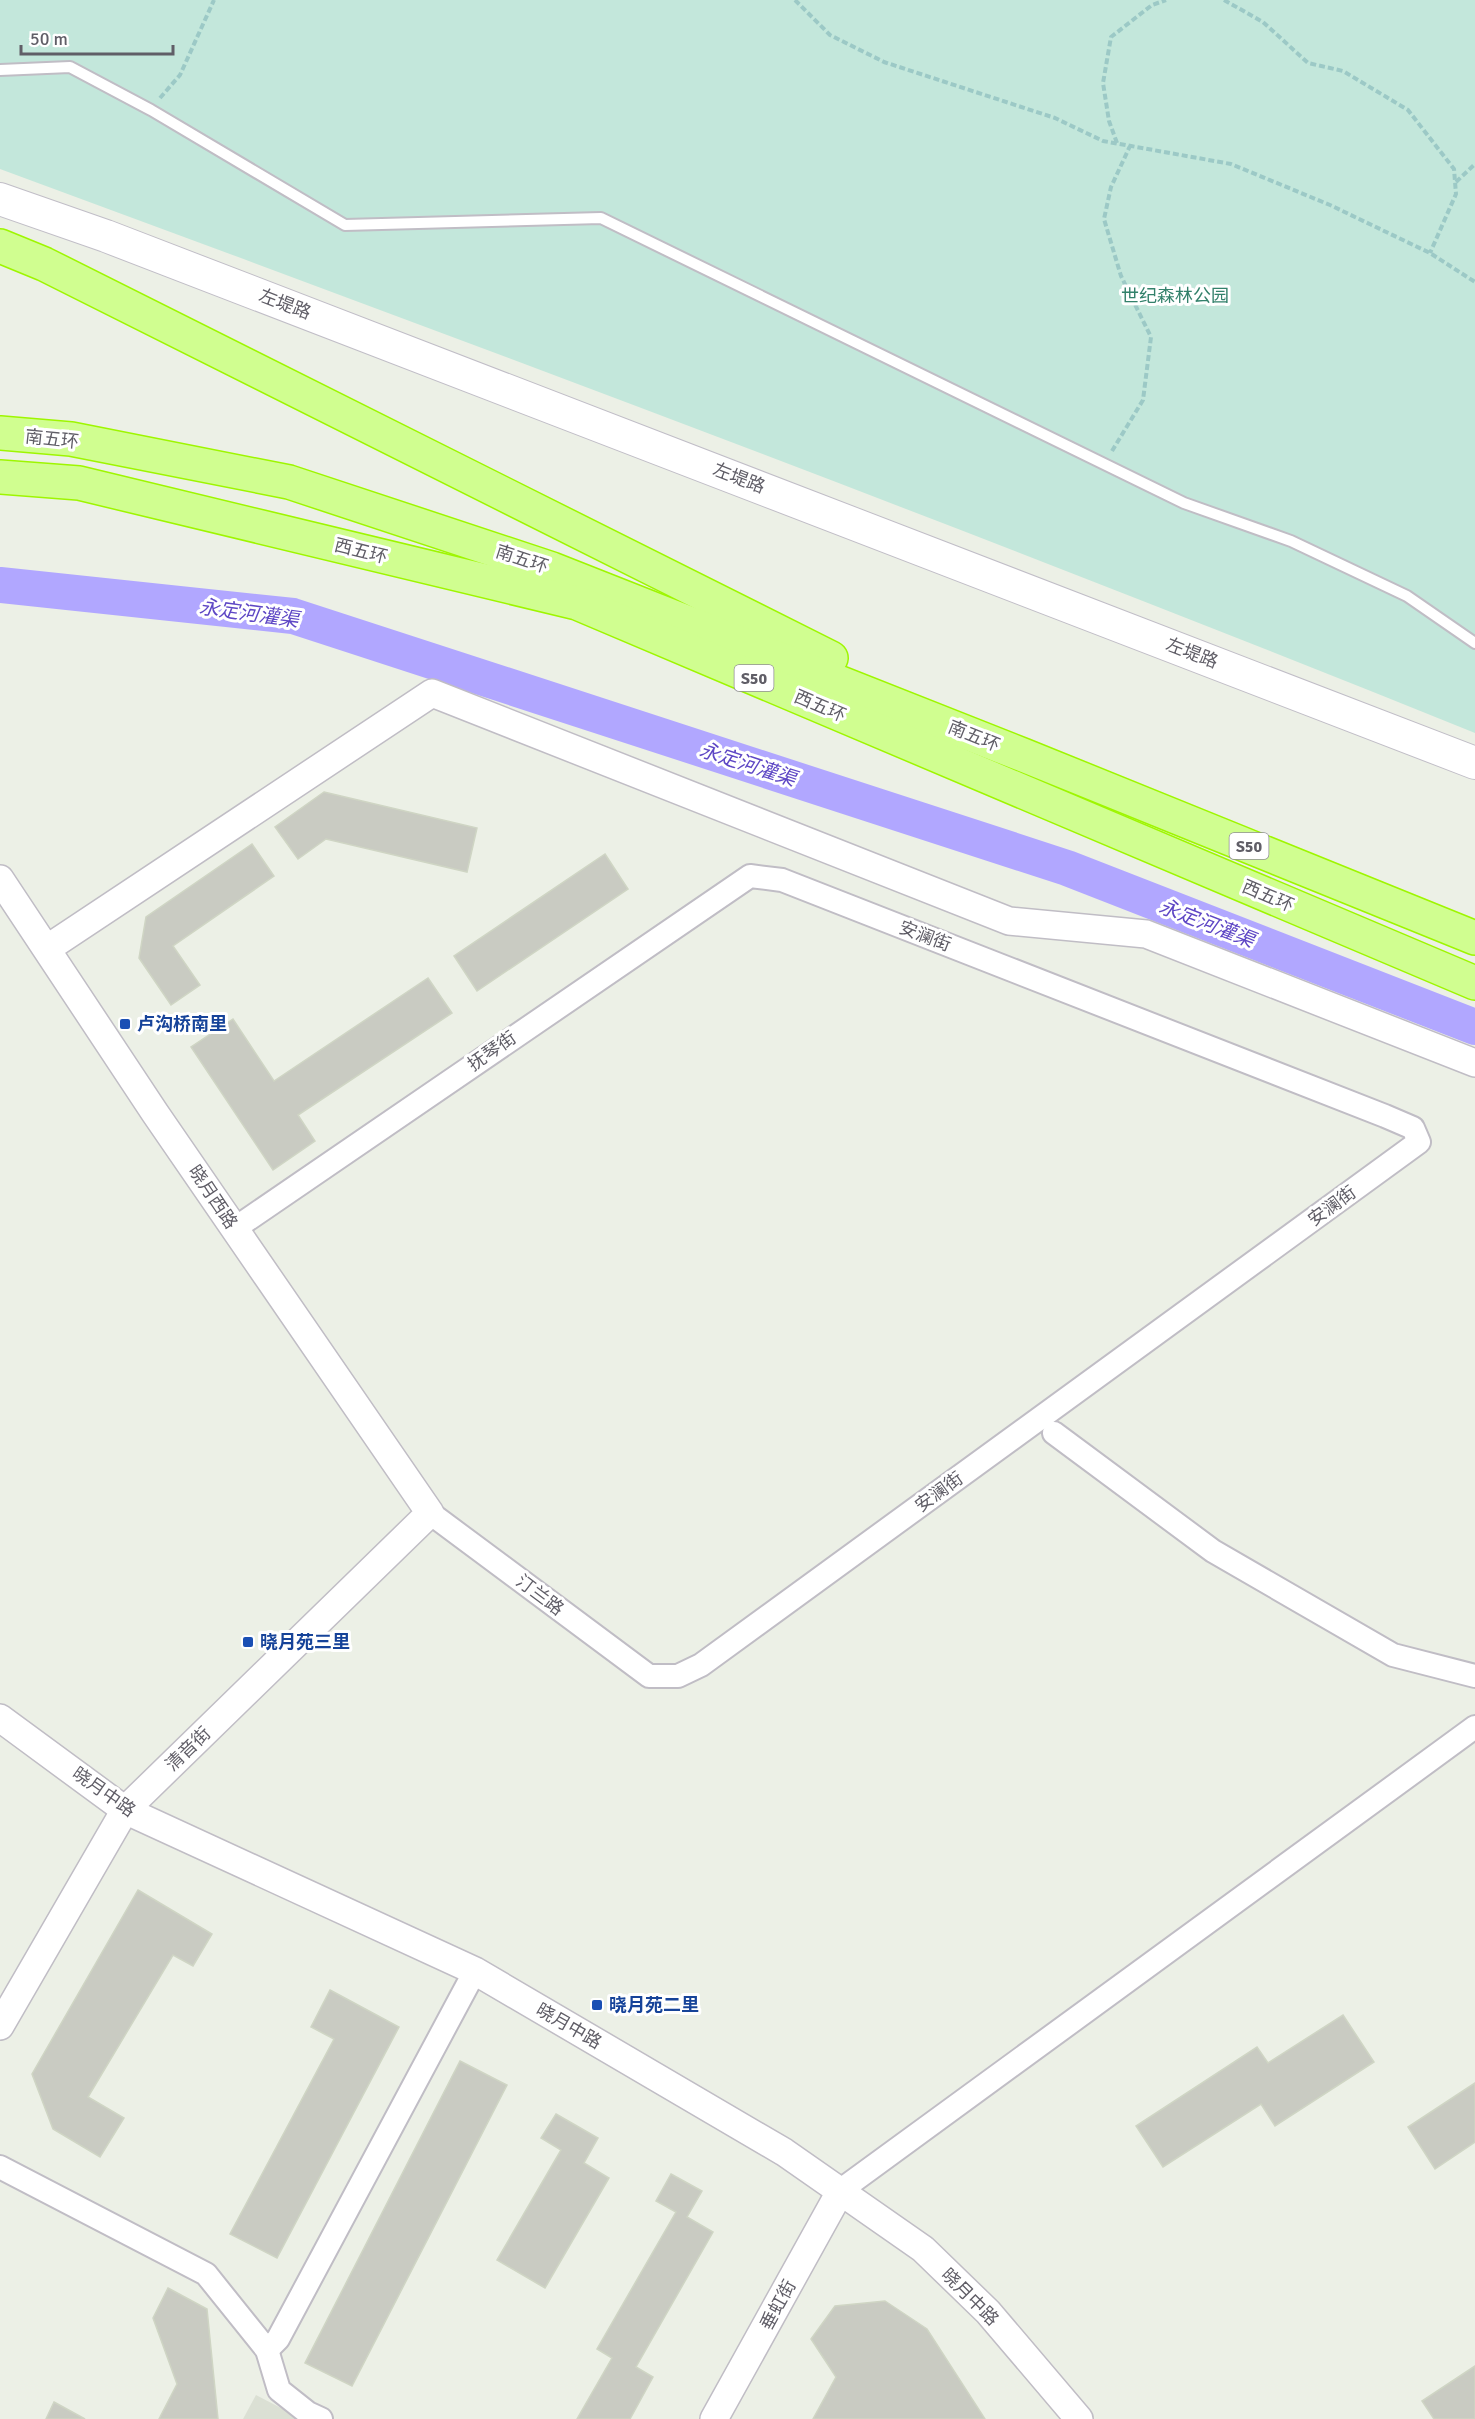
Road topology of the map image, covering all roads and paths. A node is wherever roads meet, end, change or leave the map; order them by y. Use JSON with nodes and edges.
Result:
{"nodes":[{"id":1,"x":214,"y":0,"type":"edge"},
{"id":2,"x":795,"y":0,"type":"edge"},
{"id":3,"x":1166,"y":0,"type":"edge"},
{"id":4,"x":1224,"y":0,"type":"edge"},
{"id":5,"x":0,"y":70,"type":"edge"},
{"id":6,"x":151,"y":110,"type":"junction"},
{"id":7,"x":1117,"y":144,"type":"junction"},
{"id":8,"x":1130,"y":146,"type":"junction"},
{"id":9,"x":1475,"y":164,"type":"edge"},
{"id":10,"x":1455,"y":182,"type":"junction"},
{"id":11,"x":0,"y":199,"type":"edge"},
{"id":12,"x":0,"y":246,"type":"edge"},
{"id":13,"x":1430,"y":254,"type":"junction"},
{"id":14,"x":1475,"y":282,"type":"edge"},
{"id":15,"x":0,"y":433,"type":"edge"},
{"id":16,"x":1104,"y":464,"type":"junction"},
{"id":17,"x":0,"y":477,"type":"edge"},
{"id":18,"x":1475,"y":643,"type":"edge"},
{"id":19,"x":1023,"y":755,"type":"junction"},
{"id":20,"x":1475,"y":763,"type":"edge"},
{"id":21,"x":750,"y":876,"type":"joint"},
{"id":22,"x":0,"y":879,"type":"edge"},
{"id":23,"x":1475,"y":938,"type":"edge"},
{"id":24,"x":48,"y":948,"type":"junction"},
{"id":25,"x":1475,"y":983,"type":"edge"},
{"id":26,"x":1475,"y":1063,"type":"edge"},
{"id":27,"x":234,"y":1228,"type":"junction"},
{"id":28,"x":1054,"y":1433,"type":"dead end"},
{"id":29,"x":430,"y":1513,"type":"junction"},
{"id":30,"x":650,"y":1676,"type":"joint"},
{"id":31,"x":1475,"y":1676,"type":"edge"},
{"id":32,"x":0,"y":1718,"type":"edge"},
{"id":33,"x":1475,"y":1727,"type":"edge"},
{"id":34,"x":125,"y":1810,"type":"junction"},
{"id":35,"x":475,"y":1971,"type":"junction"},
{"id":36,"x":0,"y":2026,"type":"edge"},
{"id":37,"x":0,"y":2167,"type":"edge"},
{"id":38,"x":841,"y":2190,"type":"junction"},
{"id":39,"x":267,"y":2350,"type":"junction"},
{"id":40,"x":321,"y":2419,"type":"edge"},
{"id":41,"x":714,"y":2419,"type":"edge"},
{"id":42,"x":1079,"y":2419,"type":"edge"}],
"edges":[{"from":1,"to":6,"type":"path"},
{"from":2,"to":7,"type":"path"},
{"from":3,"to":7,"type":"path"},
{"from":4,"to":10,"type":"path"},
{"from":5,"to":6,"type":"lane"},
{"from":6,"to":16,"type":"lane"},
{"from":7,"to":8,"type":"path"},
{"from":8,"to":13,"type":"path"},
{"from":8,"to":16,"type":"path"},
{"from":9,"to":10,"type":"path"},
{"from":10,"to":13,"type":"path"},
{"from":11,"to":20,"type":"main road","name":"左堤路"},
{"from":12,"to":19,"type":"highway"},
{"from":13,"to":14,"type":"path"},
{"from":15,"to":19,"type":"highway","name":"南五环","number":"S50"},
{"from":16,"to":18,"type":"lane"},
{"from":17,"to":25,"type":"highway","name":"西五环","number":"S50"},
{"from":19,"to":23,"type":"highway","number":"S50"},
{"from":21,"to":27,"type":"street","name":"抚琴街"},
{"from":21,"to":30,"type":"street","name":"安澜街"},
{"from":22,"to":24,"type":"street","name":"晓月西路"},
{"from":24,"to":26,"type":"street"},
{"from":24,"to":27,"type":"street","name":"晓月西路"},
{"from":27,"to":29,"type":"street","name":"晓月西路"},
{"from":28,"to":31,"type":"street"},
{"from":29,"to":30,"type":"street","name":"汀兰路"},
{"from":29,"to":34,"type":"street","name":"清音街"},
{"from":32,"to":34,"type":"street","name":"晓月中路"},
{"from":33,"to":38,"type":"street"},
{"from":34,"to":35,"type":"street","name":"晓月中路"},
{"from":34,"to":36,"type":"street","name":"清音街"},
{"from":35,"to":38,"type":"street","name":"晓月中路"},
{"from":35,"to":39,"type":"street"},
{"from":37,"to":39,"type":"street"},
{"from":38,"to":41,"type":"street","name":"垂虹街"},
{"from":38,"to":42,"type":"street","name":"晓月中路"},
{"from":39,"to":40,"type":"street"}]}
